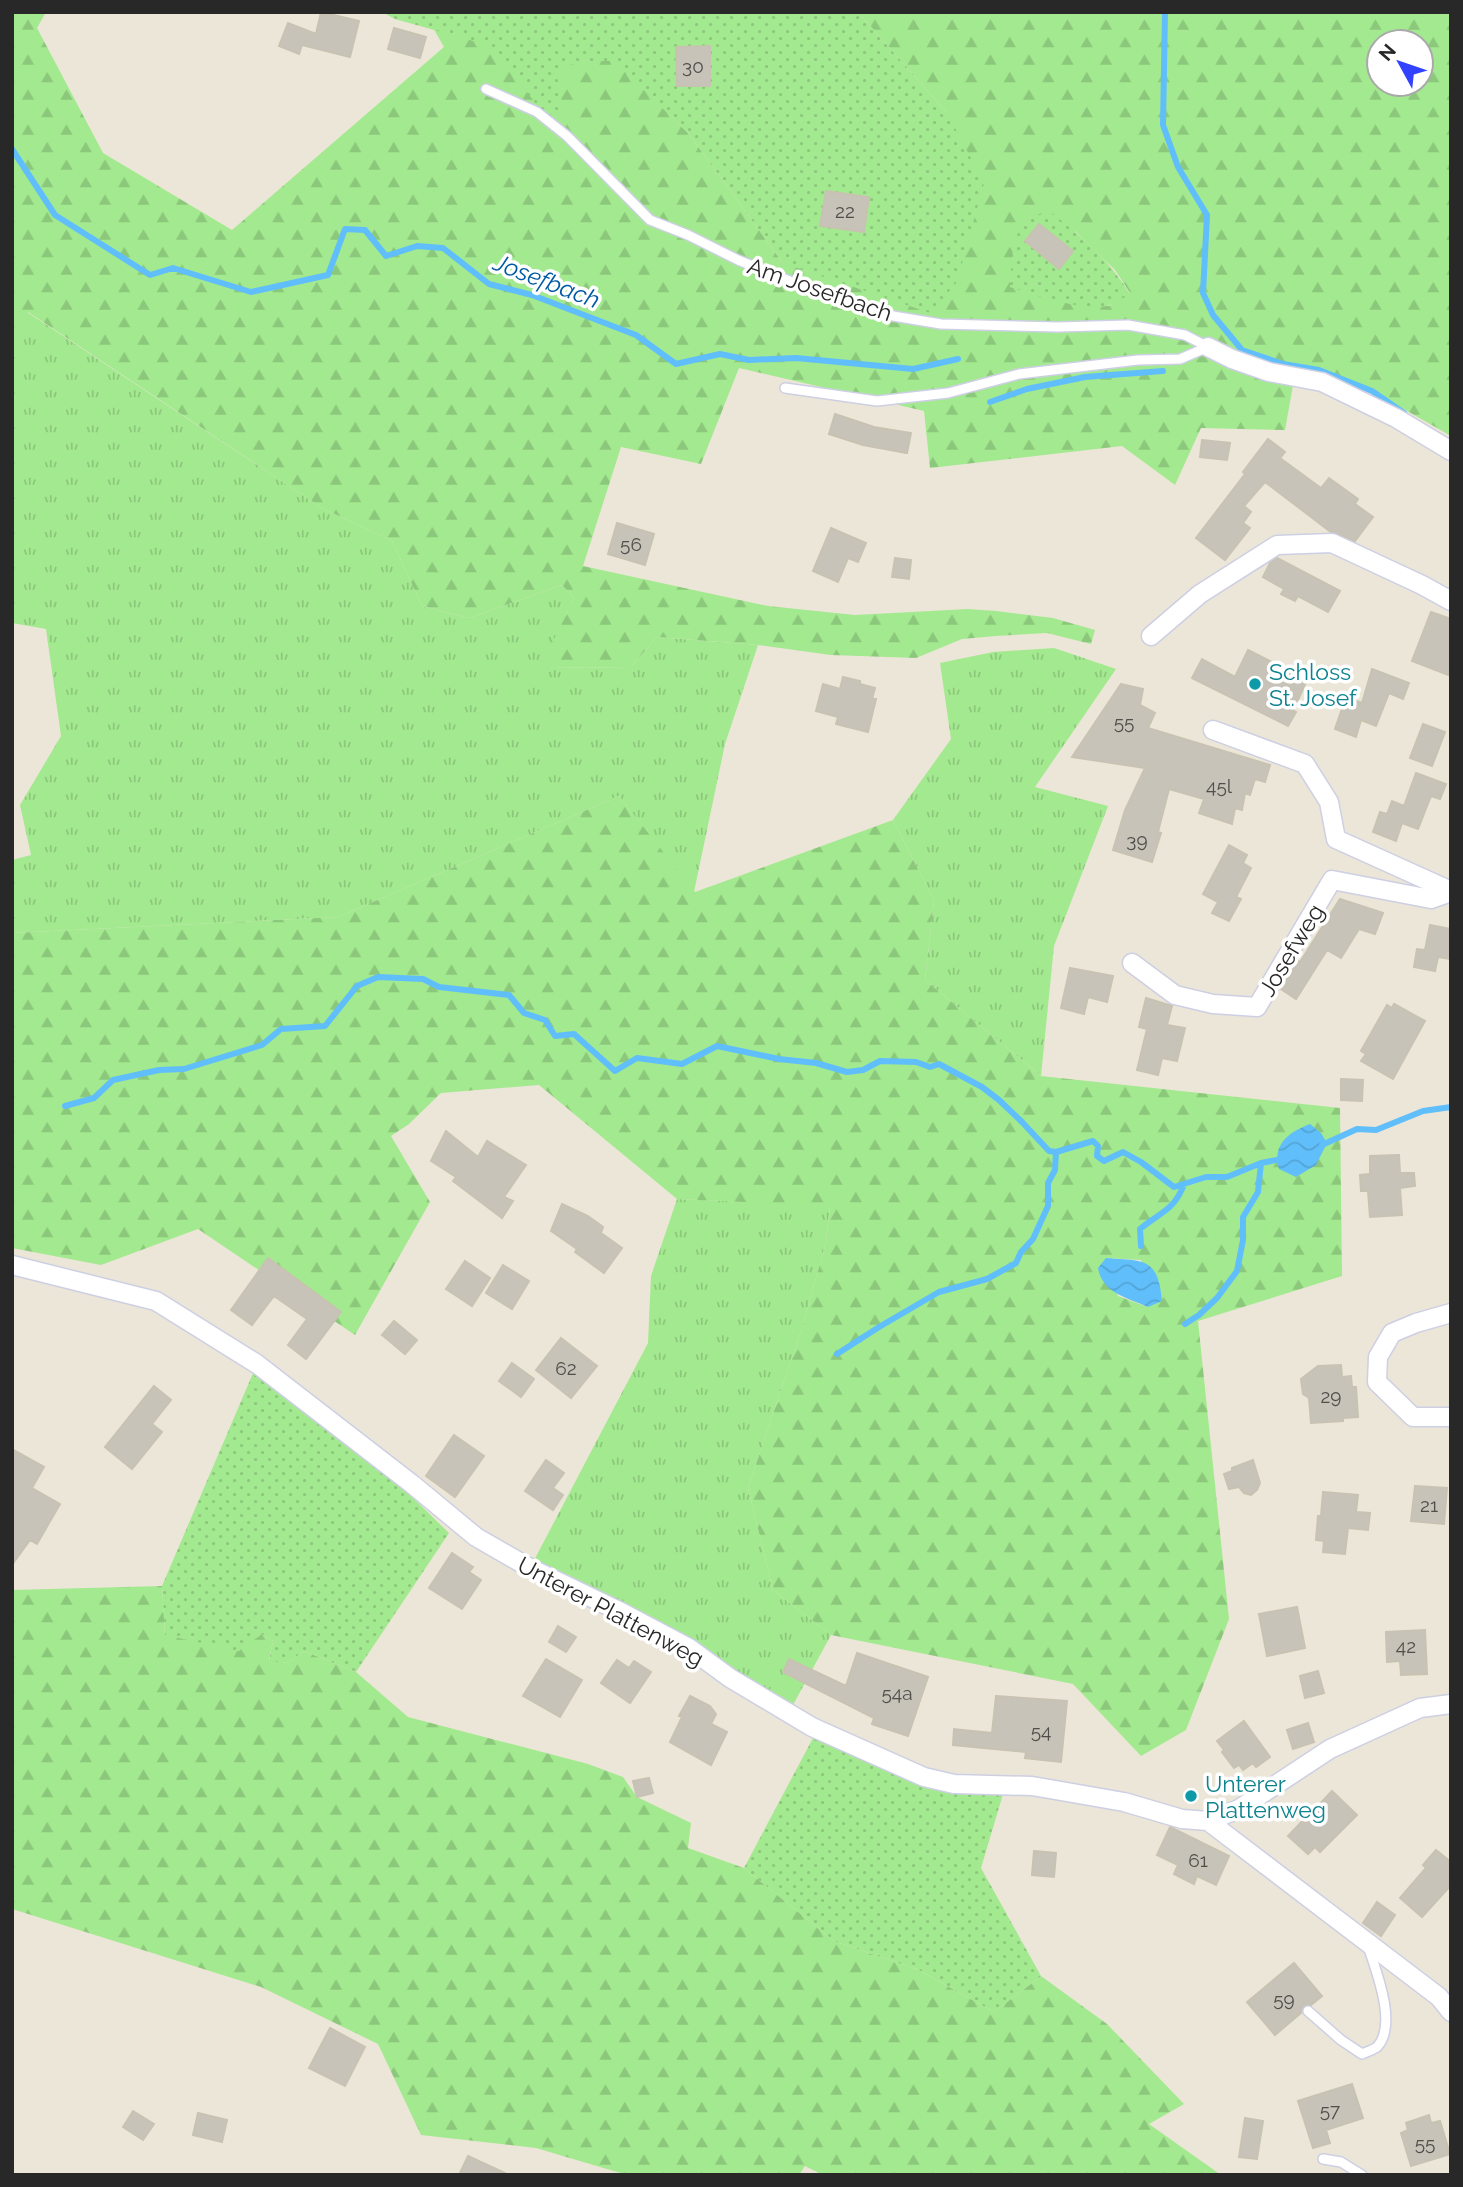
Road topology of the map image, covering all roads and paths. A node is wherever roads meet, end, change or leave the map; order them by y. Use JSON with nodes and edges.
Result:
{"nodes":[{"id":1,"x":486,"y":89,"type":"dead end"},
{"id":2,"x":1208,"y":347,"type":"junction"},
{"id":3,"x":785,"y":388,"type":"dead end"},
{"id":4,"x":1451,"y":451,"type":"edge"},
{"id":5,"x":1451,"y":601,"type":"edge"},
{"id":6,"x":1151,"y":636,"type":"dead end"},
{"id":7,"x":1213,"y":730,"type":"dead end"},
{"id":8,"x":1451,"y":891,"type":"edge"},
{"id":9,"x":1132,"y":963,"type":"dead end"},
{"id":10,"x":12,"y":1265,"type":"edge"},
{"id":11,"x":1451,"y":1313,"type":"edge"},
{"id":12,"x":1451,"y":1417,"type":"edge"},
{"id":13,"x":1451,"y":1704,"type":"edge"},
{"id":14,"x":1208,"y":1821,"type":"junction"},
{"id":15,"x":1367,"y":1942,"type":"junction"},
{"id":16,"x":1308,"y":2011,"type":"dead end"},
{"id":17,"x":1451,"y":2012,"type":"edge"},
{"id":18,"x":1323,"y":2158,"type":"dead end"},
{"id":19,"x":1362,"y":2175,"type":"edge"}],
"edges":[{"from":1,"to":2,"type":"lane","name":"Am Josefbach"},
{"from":2,"to":3,"type":"lane"},
{"from":2,"to":4,"type":"street","name":"Am Josefbach"},
{"from":5,"to":6,"type":"street"},
{"from":7,"to":8,"type":"street","name":"Josefweg"},
{"from":8,"to":9,"type":"street","name":"Josefweg"},
{"from":10,"to":14,"type":"street","name":"Unterer Plattenweg"},
{"from":11,"to":12,"type":"street"},
{"from":13,"to":14,"type":"street"},
{"from":14,"to":15,"type":"street","name":"Unterer Plattenweg"},
{"from":15,"to":16,"type":"lane"},
{"from":15,"to":17,"type":"street","name":"Unterer Plattenweg"},
{"from":18,"to":19,"type":"lane"}]}
